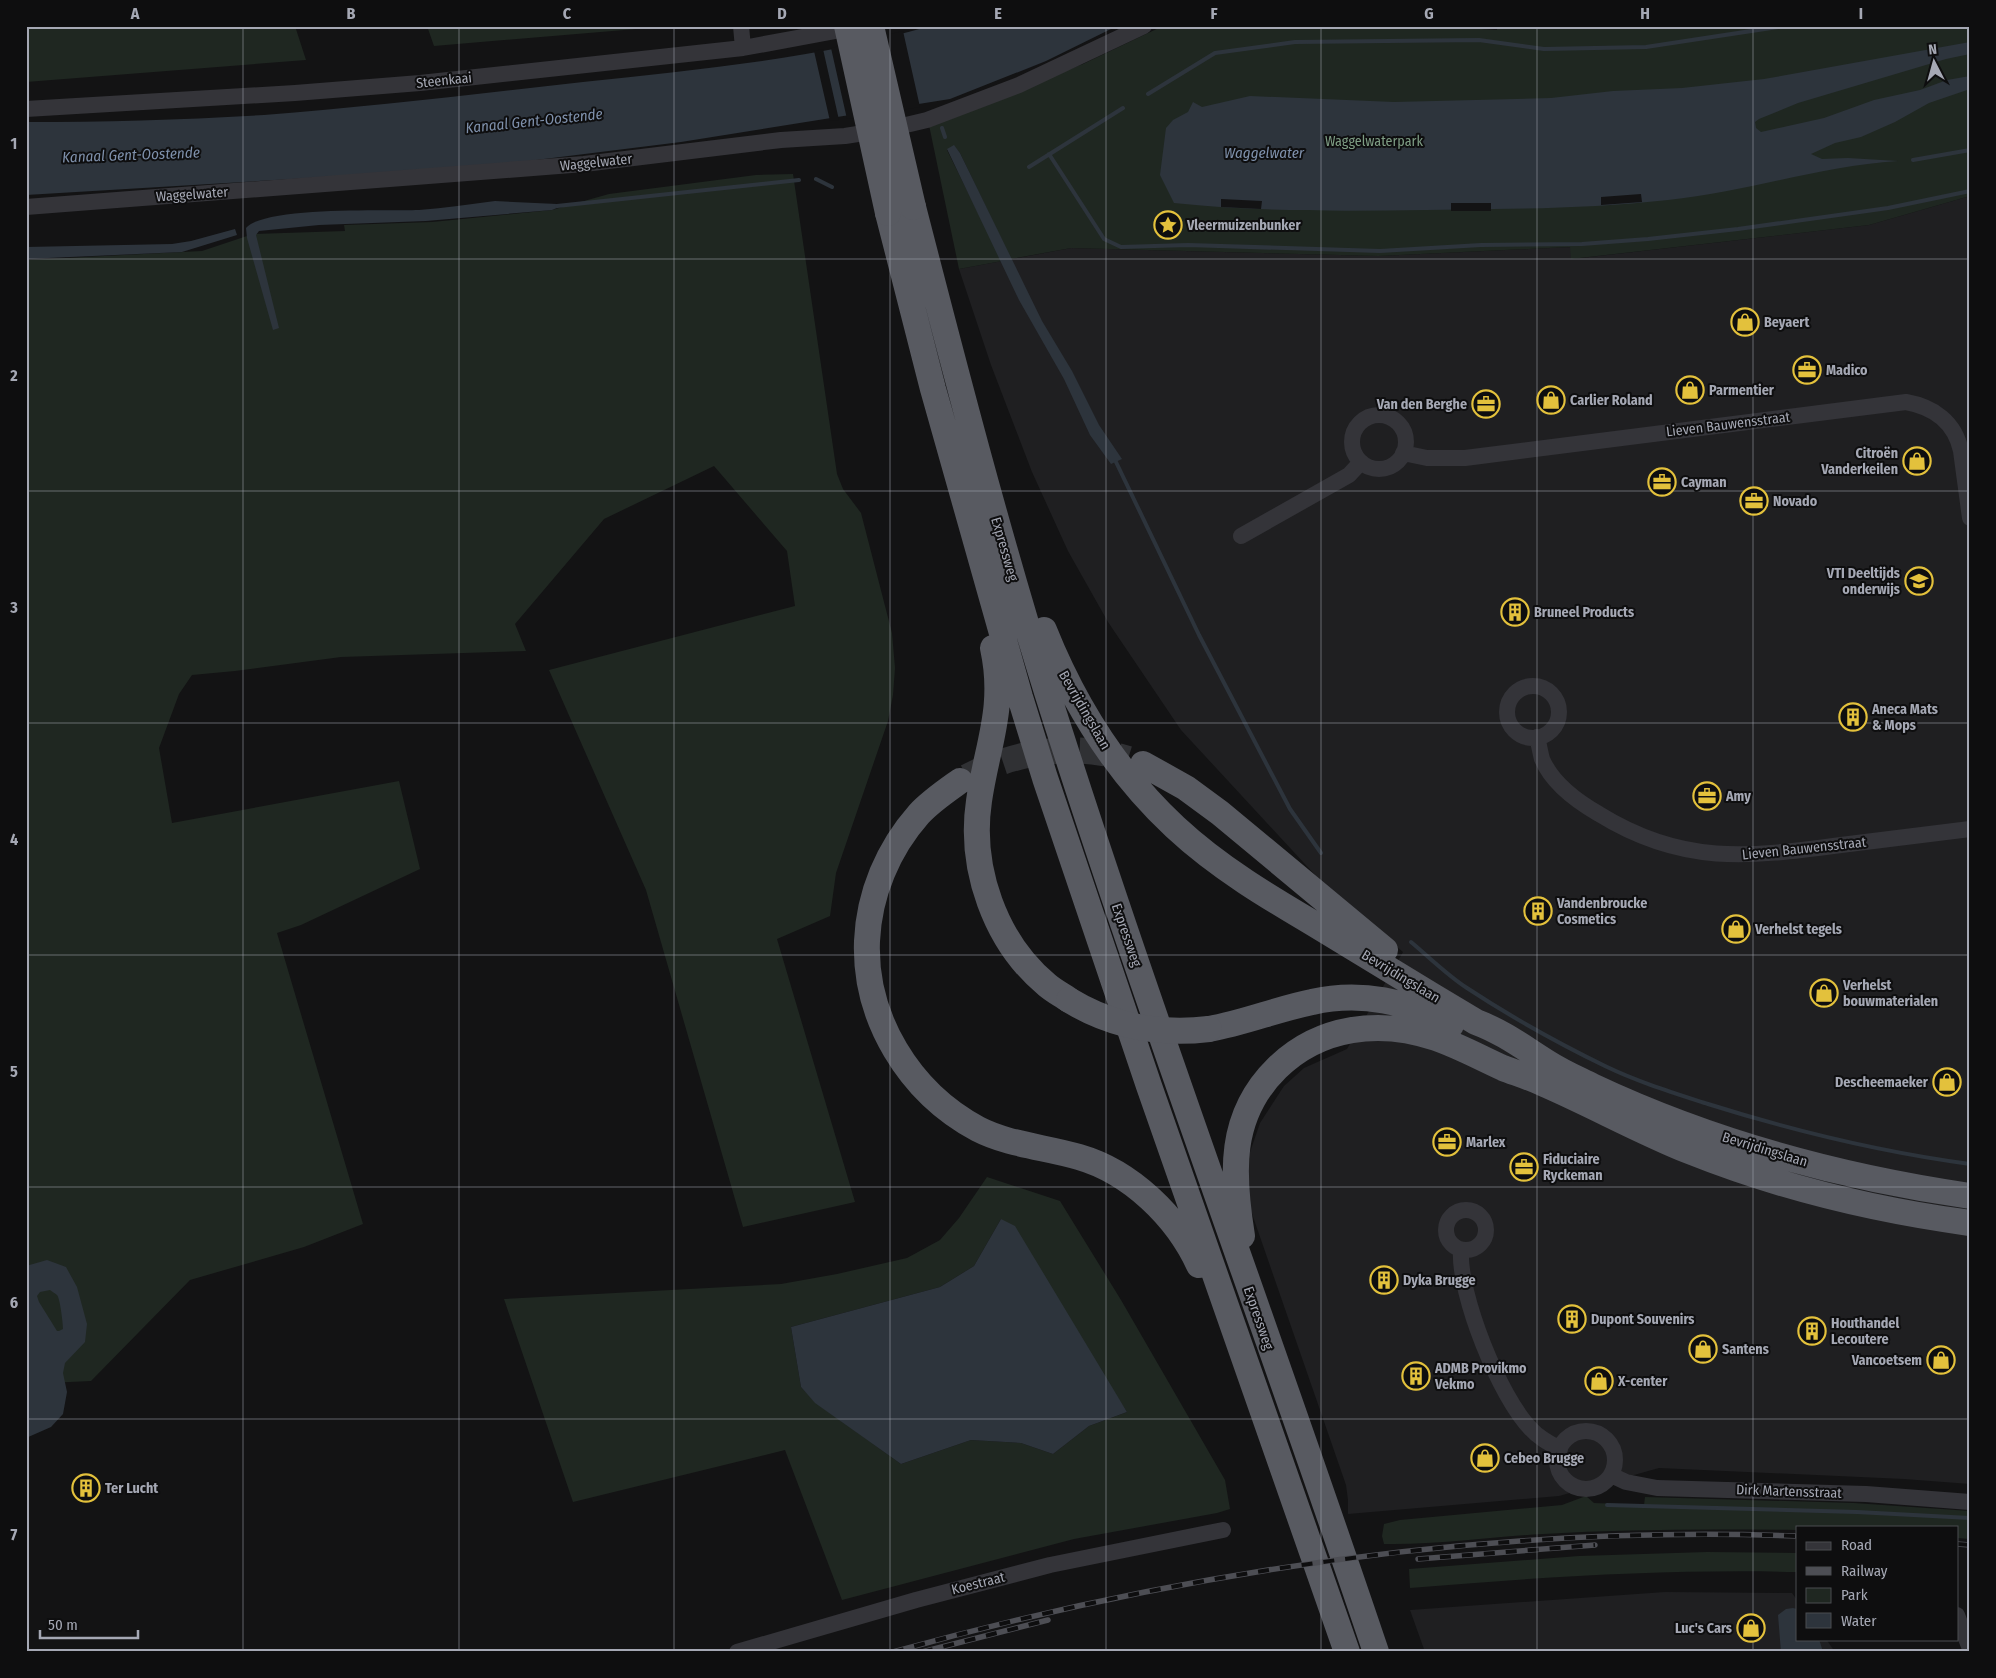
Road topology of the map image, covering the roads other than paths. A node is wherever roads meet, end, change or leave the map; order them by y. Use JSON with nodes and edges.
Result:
{"nodes":[{"id":1,"x":741,"y":26,"type":"edge"},
{"id":2,"x":846,"y":26,"type":"edge"},
{"id":3,"x":860,"y":26,"type":"edge"},
{"id":4,"x":871,"y":26,"type":"edge"},
{"id":5,"x":1144,"y":26,"type":"edge"},
{"id":6,"x":743,"y":48,"type":"junction"},
{"id":7,"x":26,"y":109,"type":"edge"},
{"id":8,"x":26,"y":207,"type":"edge"},
{"id":9,"x":1403,"y":453,"type":"junction"},
{"id":10,"x":1361,"y":462,"type":"junction"},
{"id":11,"x":1970,"y":518,"type":"edge"},
{"id":12,"x":1001,"y":535,"type":"junction"},
{"id":13,"x":1241,"y":536,"type":"dead end"},
{"id":14,"x":984,"y":571,"type":"junction"},
{"id":15,"x":1537,"y":737,"type":"dead end"},
{"id":16,"x":1142,"y":764,"type":"tunnel mouth"},
{"id":17,"x":960,"y":781,"type":"tunnel mouth"},
{"id":18,"x":1970,"y":829,"type":"edge"},
{"id":19,"x":1498,"y":1030,"type":"junction"},
{"id":20,"x":1542,"y":1083,"type":"junction"},
{"id":21,"x":1970,"y":1196,"type":"edge"},
{"id":22,"x":1970,"y":1224,"type":"edge"},
{"id":23,"x":1461,"y":1250,"type":"dead end"},
{"id":24,"x":1252,"y":1298,"type":"junction"},
{"id":25,"x":1232,"y":1326,"type":"junction"},
{"id":26,"x":1560,"y":1449,"type":"junction"},
{"id":27,"x":1611,"y":1475,"type":"junction"},
{"id":28,"x":1970,"y":1502,"type":"edge"},
{"id":29,"x":1223,"y":1530,"type":"dead end"},
{"id":30,"x":1958,"y":1618,"type":"edge"},
{"id":31,"x":1970,"y":1649,"type":"edge"},
{"id":32,"x":737,"y":1652,"type":"edge"},
{"id":33,"x":1347,"y":1652,"type":"edge"},
{"id":34,"x":1376,"y":1652,"type":"edge"}],
"edges":[{"from":1,"to":6,"type":"street"},
{"from":2,"to":14,"type":"highway","name":"Expressweg","bridge":true},
{"from":3,"to":6,"type":"street","name":"Steenkaai"},
{"from":4,"to":12,"type":"highway","name":"Expressweg","bridge":true},
{"from":5,"to":8,"type":"street","name":"Waggelwater"},
{"from":6,"to":7,"type":"street","name":"Steenkaai"},
{"from":9,"to":10,"type":"street"},
{"from":9,"to":10,"type":"street"},
{"from":9,"to":11,"type":"street","name":"Lieven Bauwensstraat"},
{"from":10,"to":13,"type":"street"},
{"from":12,"to":19,"type":"highway","name":"Bevrijdingslaan"},
{"from":12,"to":24,"type":"highway","name":"Expressweg"},
{"from":14,"to":20,"type":"highway","bridge":true},
{"from":14,"to":25,"type":"highway","name":"Expressweg"},
{"from":15,"to":18,"type":"street","name":"Lieven Bauwensstraat"},
{"from":16,"to":19,"type":"highway"},
{"from":17,"to":25,"type":"highway"},
{"from":19,"to":21,"type":"highway","name":"Bevrijdingslaan"},
{"from":20,"to":22,"type":"highway","name":"Bevrijdingslaan"},
{"from":20,"to":24,"type":"highway"},
{"from":23,"to":26,"type":"street"},
{"from":24,"to":34,"type":"highway","name":"Expressweg"},
{"from":25,"to":33,"type":"highway","name":"Expressweg"},
{"from":26,"to":27,"type":"street"},
{"from":26,"to":27,"type":"street"},
{"from":27,"to":28,"type":"street","name":"Dirk Martensstraat"},
{"from":29,"to":32,"type":"street","name":"Koestraat"},
{"from":30,"to":31,"type":"street"}]}
